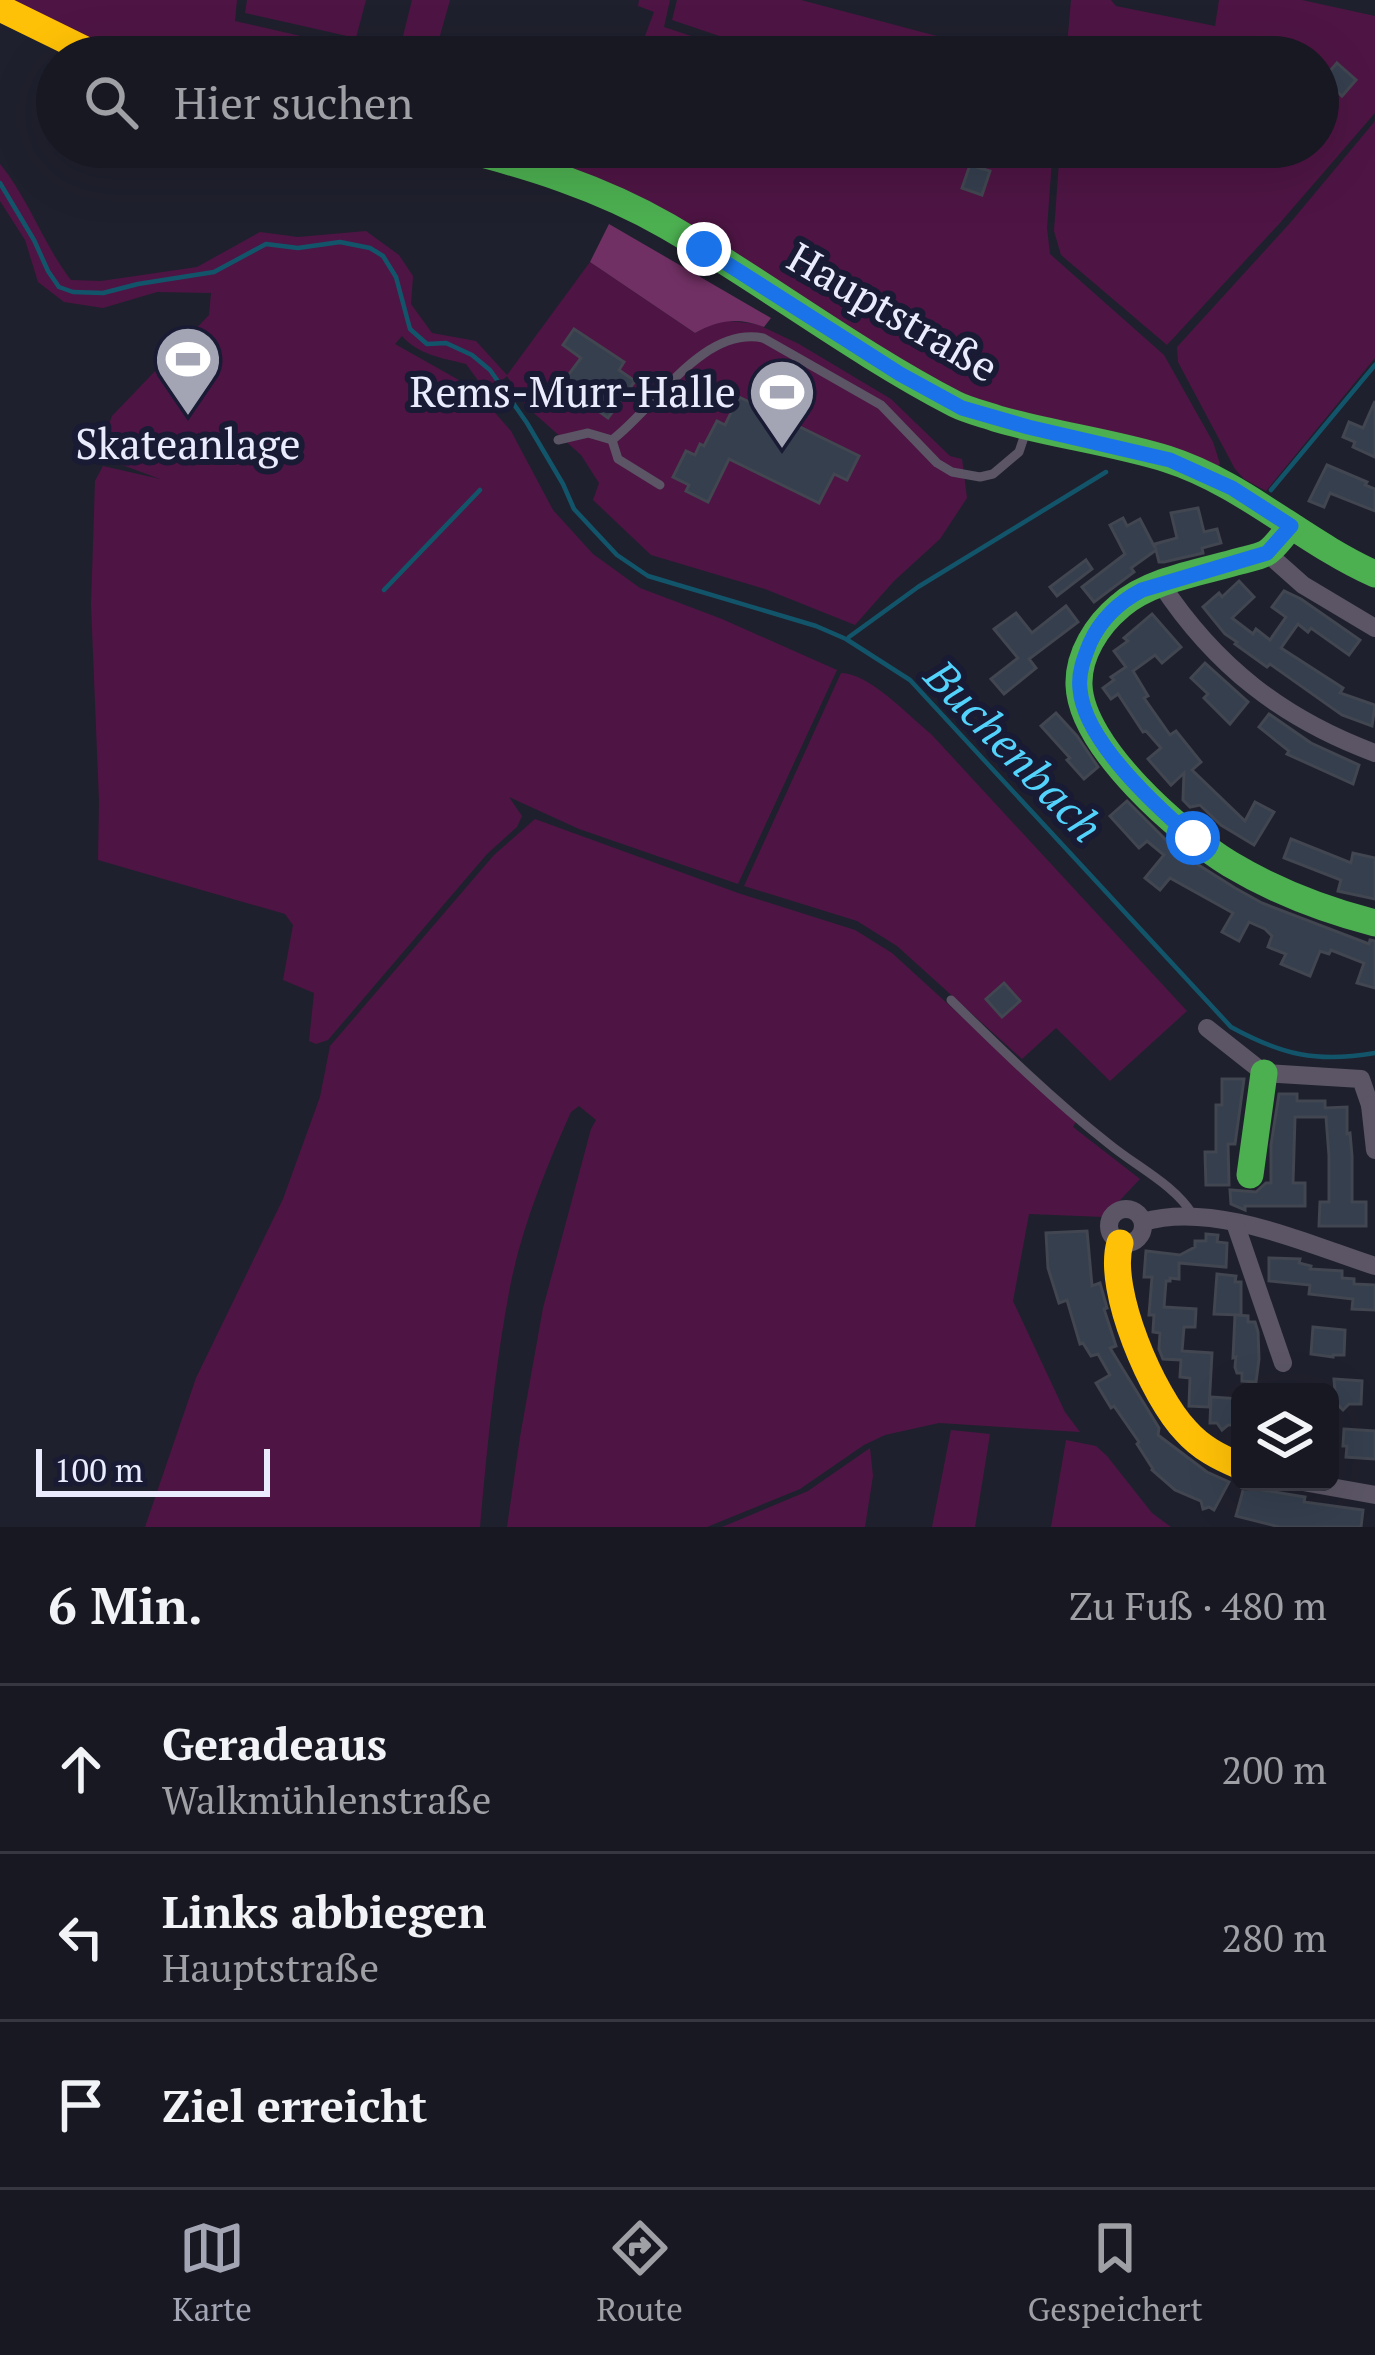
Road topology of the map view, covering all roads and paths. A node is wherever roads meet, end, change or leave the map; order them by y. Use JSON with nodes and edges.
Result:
{"nodes":[{"id":1,"x":0,"y":8,"type":"edge"},
{"id":2,"x":57,"y":36,"type":"edge"},
{"id":3,"x":536,"y":168,"type":"edge"},
{"id":4,"x":1028,"y":427,"type":"junction"},
{"id":5,"x":558,"y":440,"type":"dead end"},
{"id":6,"x":612,"y":440,"type":"junction"},
{"id":7,"x":660,"y":485,"type":"dead end"},
{"id":8,"x":1291,"y":526,"type":"junction"},
{"id":9,"x":1267,"y":553,"type":"junction"},
{"id":10,"x":1375,"y":574,"type":"edge"},
{"id":11,"x":1161,"y":584,"type":"junction"},
{"id":12,"x":1375,"y":628,"type":"edge"},
{"id":13,"x":1375,"y":753,"type":"edge"},
{"id":14,"x":1375,"y":923,"type":"edge"},
{"id":15,"x":951,"y":1000,"type":"dead end"},
{"id":16,"x":1207,"y":1028,"type":"dead end"},
{"id":17,"x":1264,"y":1073,"type":"junction"},
{"id":18,"x":1372,"y":1105,"type":"edge"},
{"id":19,"x":1375,"y":1150,"type":"edge"},
{"id":20,"x":1250,"y":1175,"type":"dead end"},
{"id":21,"x":1194,"y":1215,"type":"junction"},
{"id":22,"x":1143,"y":1222,"type":"junction"},
{"id":23,"x":1235,"y":1223,"type":"junction"},
{"id":24,"x":1120,"y":1243,"type":"junction"},
{"id":25,"x":1375,"y":1266,"type":"edge"},
{"id":26,"x":1283,"y":1363,"type":"dead end"},
{"id":27,"x":1231,"y":1464,"type":"edge"},
{"id":28,"x":1339,"y":1488,"type":"edge"},
{"id":29,"x":1375,"y":1495,"type":"edge"}],
"edges":[{"from":1,"to":2,"type":"street"},
{"from":3,"to":4,"type":"street","name":"Hauptstraße"},
{"from":4,"to":6,"type":"lane"},
{"from":4,"to":8,"type":"street","name":"Hauptstraße"},
{"from":5,"to":6,"type":"lane"},
{"from":6,"to":7,"type":"lane"},
{"from":8,"to":9,"type":"street"},
{"from":8,"to":10,"type":"street","name":"Hauptstraße"},
{"from":9,"to":11,"type":"street"},
{"from":9,"to":12,"type":"street"},
{"from":11,"to":13,"type":"street"},
{"from":11,"to":14,"type":"street"},
{"from":15,"to":21,"type":"lane"},
{"from":16,"to":17,"type":"street"},
{"from":17,"to":18,"type":"street"},
{"from":17,"to":20,"type":"street"},
{"from":18,"to":19,"type":"street"},
{"from":21,"to":22,"type":"street"},
{"from":21,"to":23,"type":"street"},
{"from":22,"to":24,"type":"street"},
{"from":22,"to":24,"type":"street"},
{"from":23,"to":25,"type":"street"},
{"from":23,"to":26,"type":"street"},
{"from":24,"to":27,"type":"street"},
{"from":28,"to":29,"type":"street"}]}
